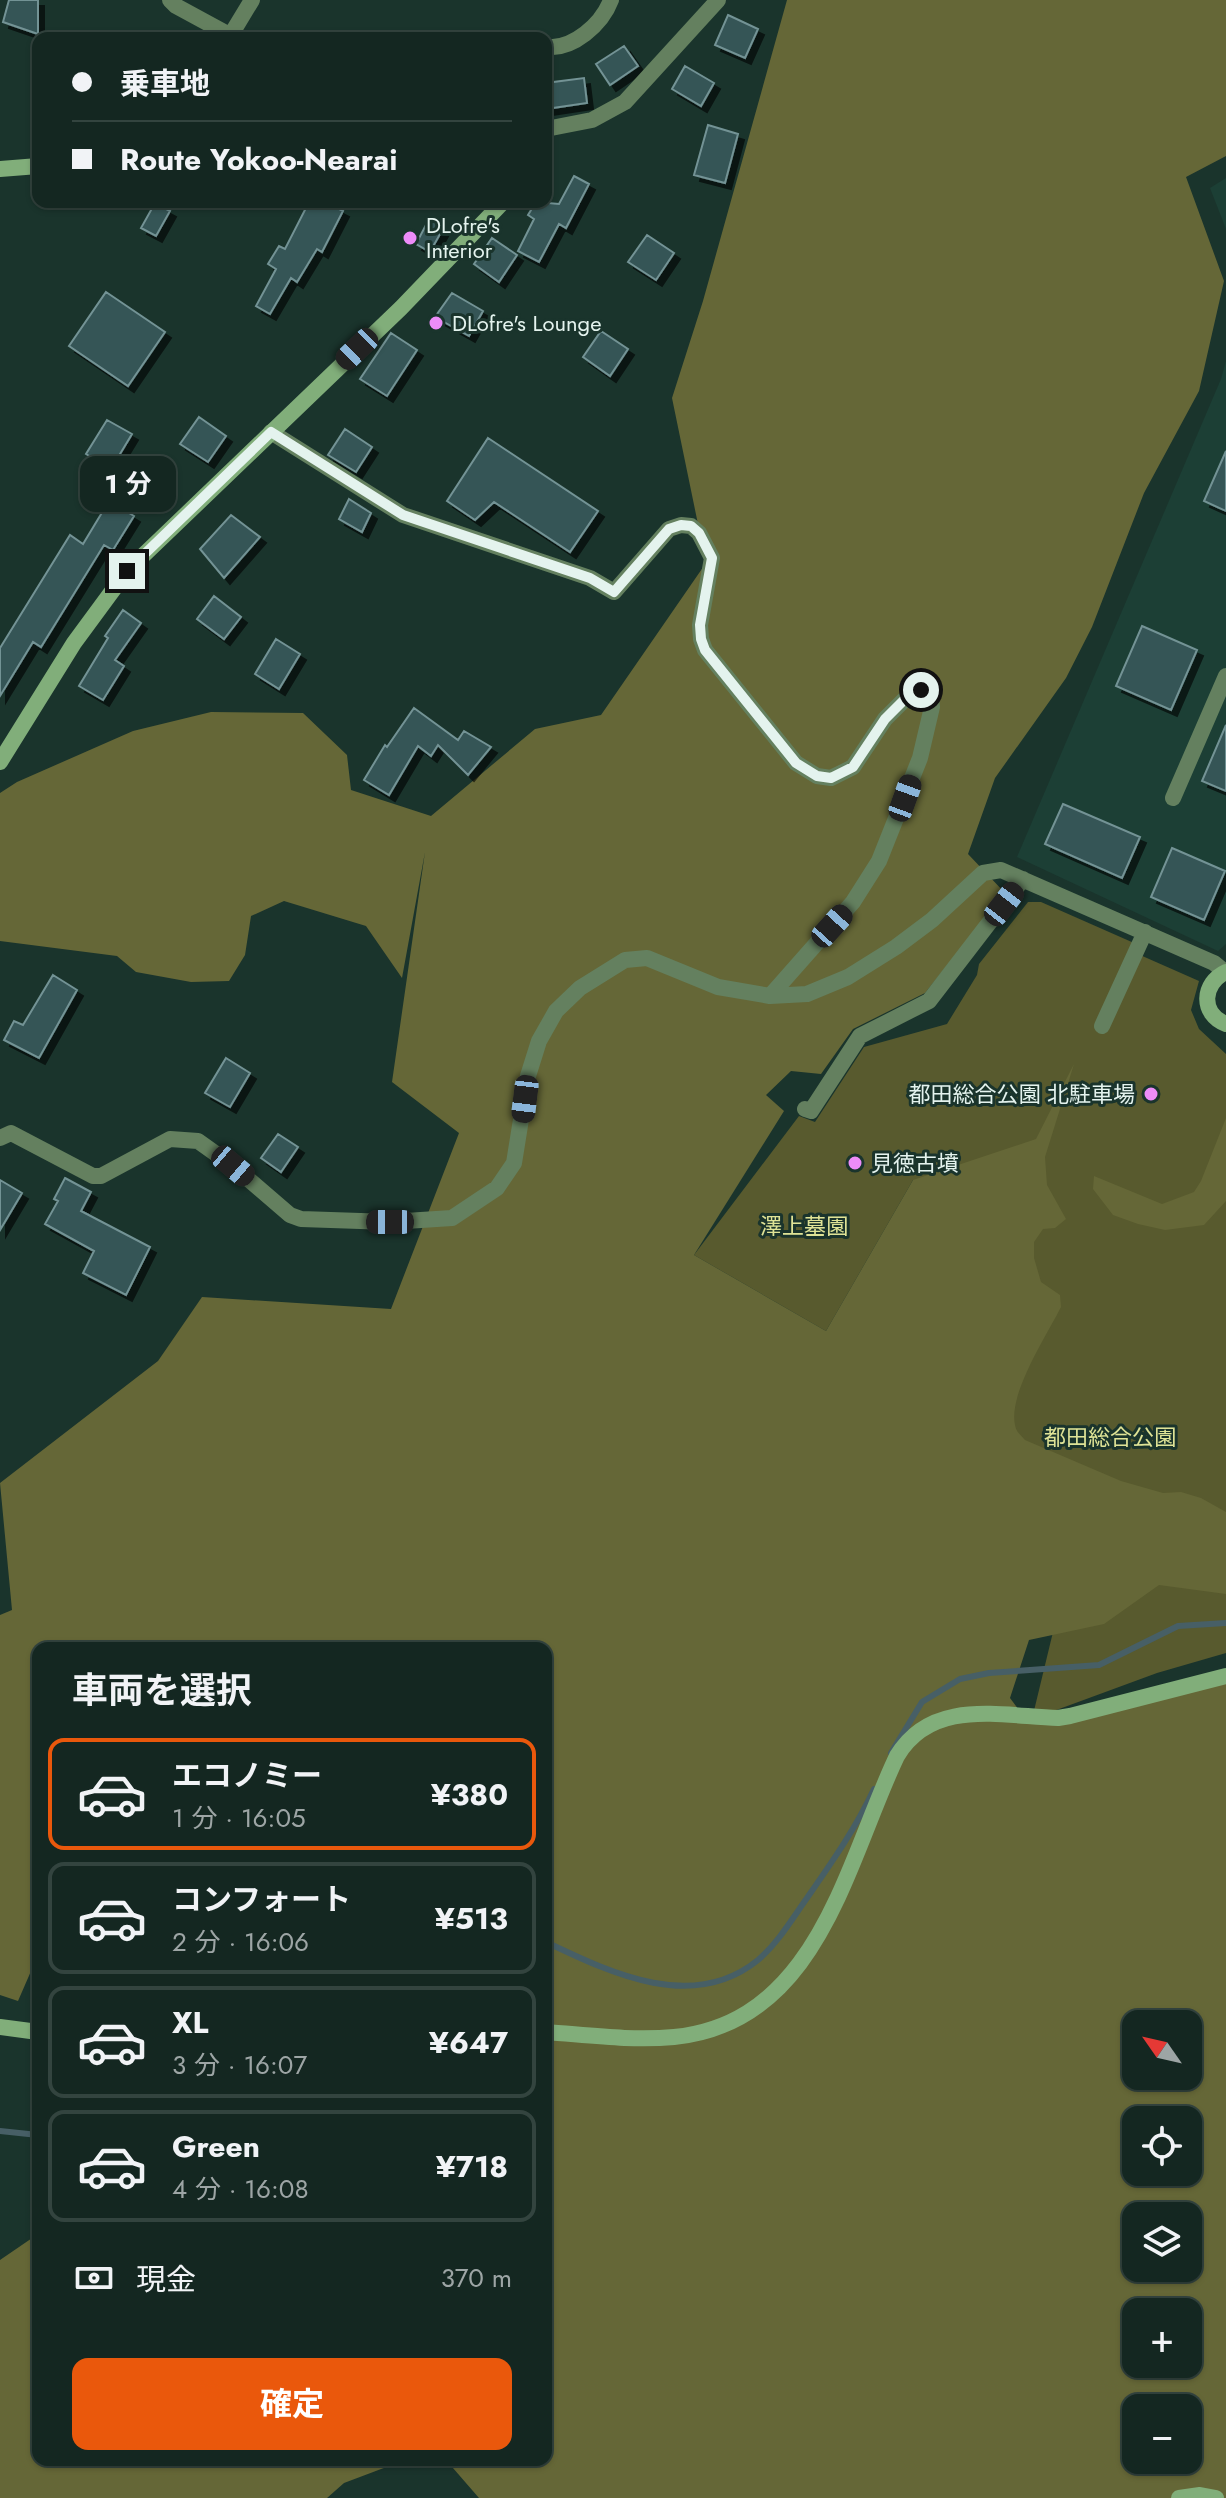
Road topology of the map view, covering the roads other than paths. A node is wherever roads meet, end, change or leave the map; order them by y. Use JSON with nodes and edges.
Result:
{"nodes":[{"id":1,"x":170,"y":0,"type":"edge"},
{"id":2,"x":252,"y":0,"type":"edge"},
{"id":3,"x":611,"y":0,"type":"edge"},
{"id":4,"x":718,"y":0,"type":"edge"},
{"id":5,"x":223,"y":32,"type":"edge"},
{"id":6,"x":235,"y":32,"type":"edge"},
{"id":7,"x":552,"y":48,"type":"edge"},
{"id":8,"x":552,"y":128,"type":"edge"},
{"id":9,"x":32,"y":166,"type":"edge"},
{"id":10,"x":0,"y":169,"type":"edge"},
{"id":11,"x":497,"y":208,"type":"edge"},
{"id":12,"x":271,"y":432,"type":"junction"},
{"id":13,"x":1226,"y":676,"type":"edge"},
{"id":14,"x":0,"y":762,"type":"edge"},
{"id":15,"x":1173,"y":798,"type":"dead end"},
{"id":16,"x":1023,"y":879,"type":"junction"},
{"id":17,"x":1145,"y":932,"type":"junction"},
{"id":18,"x":1225,"y":972,"type":"edge"},
{"id":19,"x":770,"y":996,"type":"junction"},
{"id":20,"x":1226,"y":1024,"type":"edge"},
{"id":21,"x":1102,"y":1026,"type":"dead end"},
{"id":22,"x":805,"y":1109,"type":"dead end"},
{"id":23,"x":0,"y":1138,"type":"edge"},
{"id":24,"x":1226,"y":1676,"type":"edge"},
{"id":25,"x":0,"y":2027,"type":"edge"},
{"id":26,"x":32,"y":2031,"type":"edge"},
{"id":27,"x":552,"y":2032,"type":"edge"},
{"id":28,"x":1179,"y":2498,"type":"edge"},
{"id":29,"x":1216,"y":2498,"type":"edge"}],
"edges":[{"from":1,"to":5,"type":"street"},
{"from":2,"to":6,"type":"street"},
{"from":3,"to":7,"type":"street"},
{"from":4,"to":8,"type":"street"},
{"from":9,"to":10,"type":"street"},
{"from":11,"to":12,"type":"street"},
{"from":12,"to":14,"type":"street"},
{"from":12,"to":19,"type":"street"},
{"from":13,"to":15,"type":"street"},
{"from":16,"to":17,"type":"street"},
{"from":16,"to":19,"type":"street"},
{"from":16,"to":22,"type":"street"},
{"from":17,"to":18,"type":"street"},
{"from":17,"to":21,"type":"street"},
{"from":18,"to":20,"type":"street"},
{"from":19,"to":23,"type":"street"},
{"from":24,"to":27,"type":"street"},
{"from":25,"to":26,"type":"street"},
{"from":28,"to":29,"type":"street"}]}
